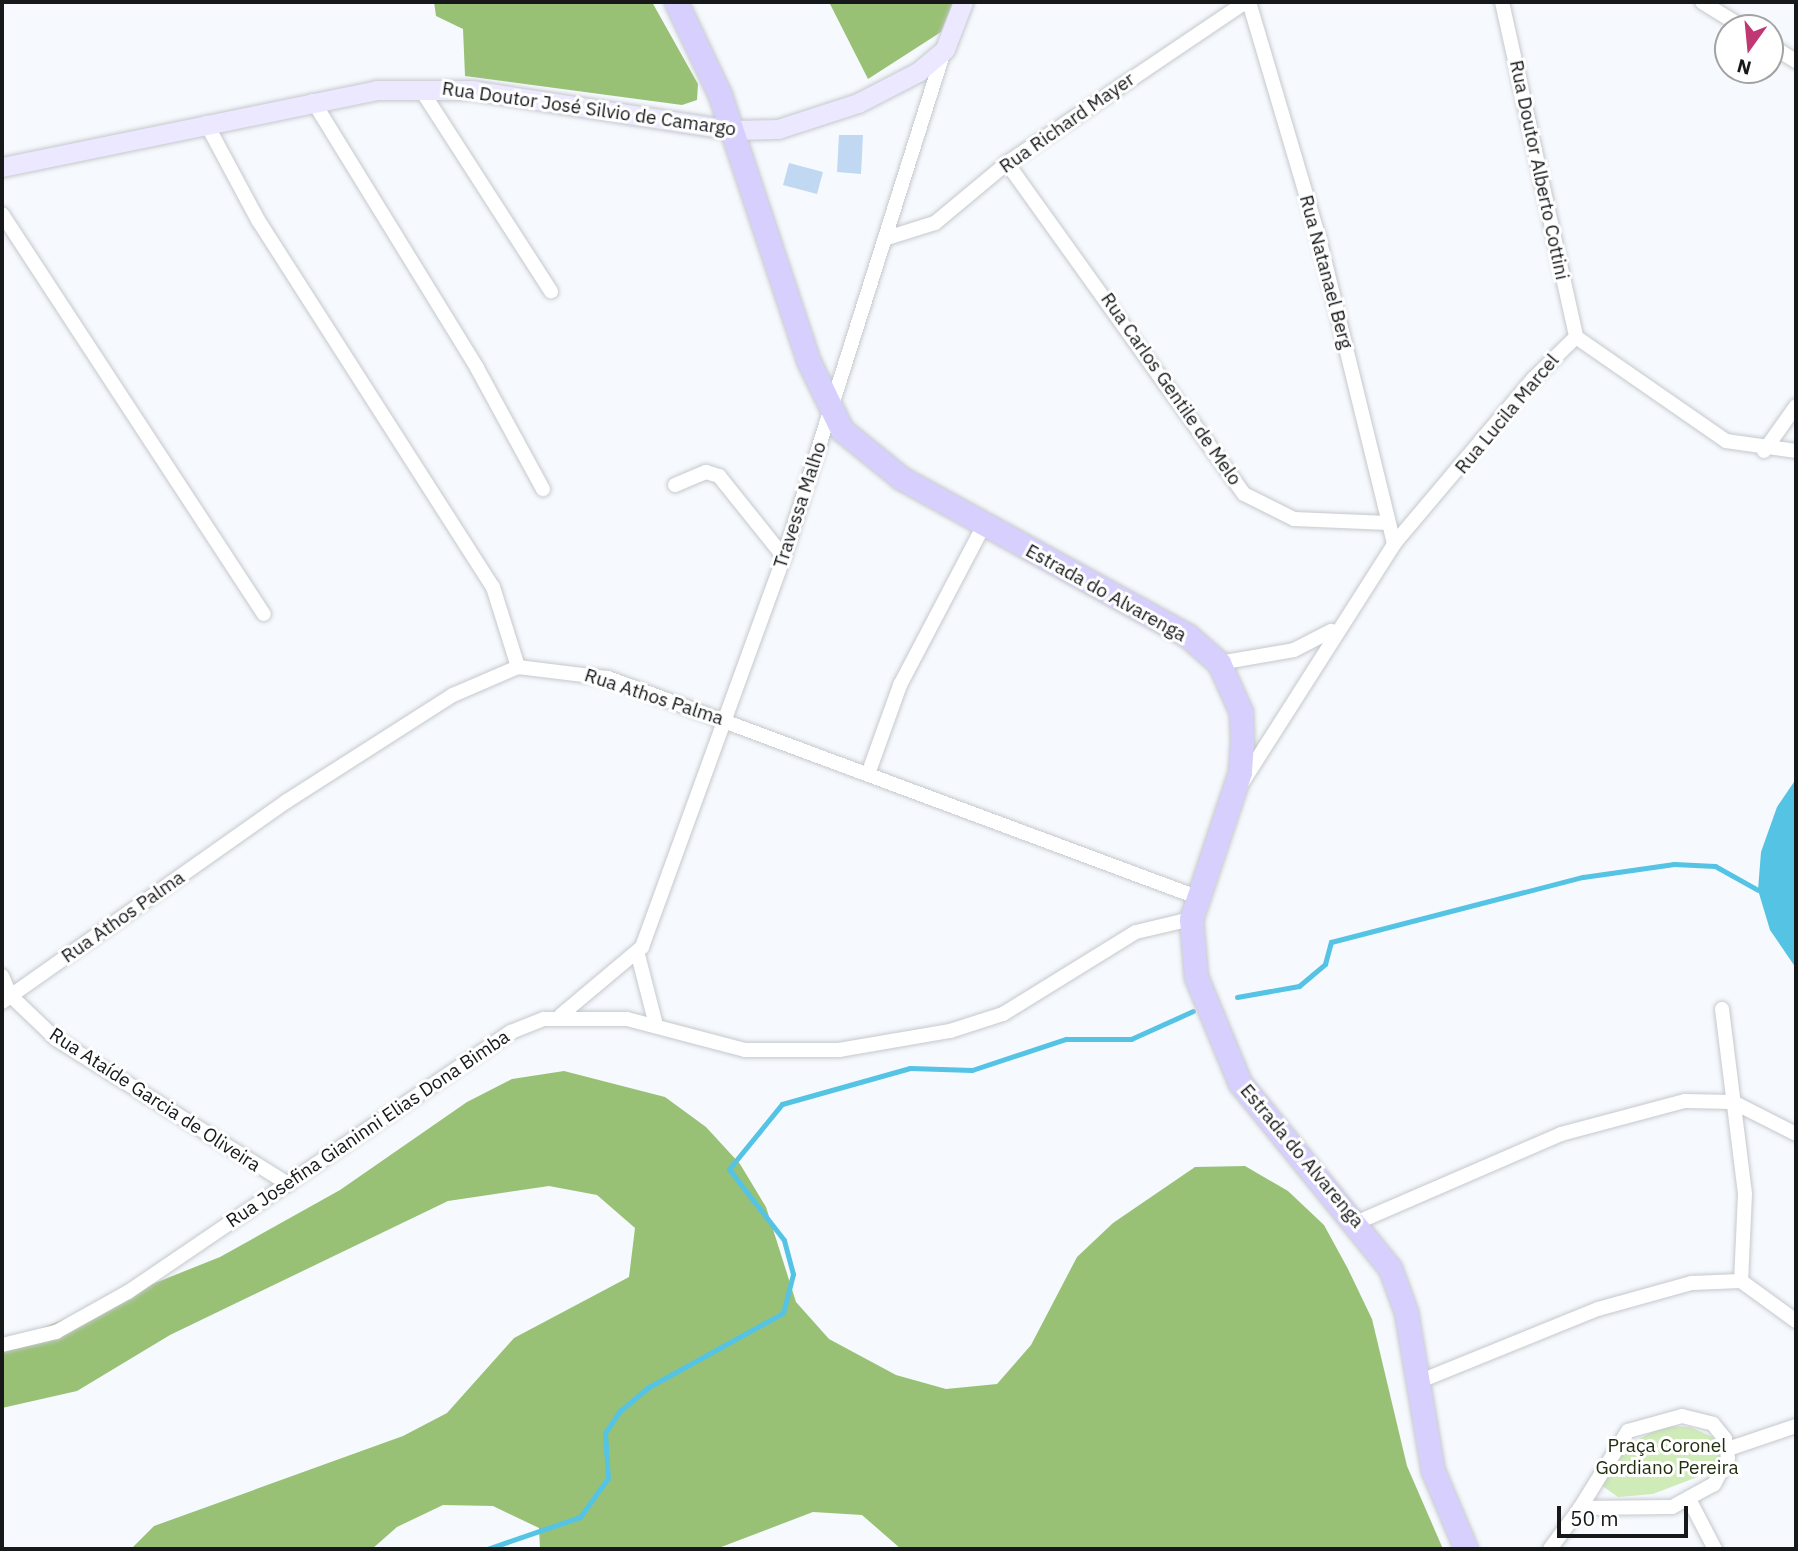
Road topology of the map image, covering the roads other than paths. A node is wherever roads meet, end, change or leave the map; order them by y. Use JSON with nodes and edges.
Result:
{"nodes":[{"id":1,"x":676,"y":2,"type":"edge"},
{"id":2,"x":963,"y":2,"type":"edge"},
{"id":3,"x":1247,"y":2,"type":"edge"},
{"id":4,"x":1502,"y":2,"type":"edge"},
{"id":5,"x":1702,"y":2,"type":"edge"},
{"id":6,"x":1721,"y":14,"type":"edge"},
{"id":7,"x":945,"y":49,"type":"junction"},
{"id":8,"x":421,"y":88,"type":"junction"},
{"id":9,"x":313,"y":101,"type":"junction"},
{"id":10,"x":206,"y":123,"type":"junction"},
{"id":11,"x":733,"y":130,"type":"junction"},
{"id":12,"x":1007,"y":163,"type":"junction"},
{"id":13,"x":2,"y":167,"type":"edge"},
{"id":14,"x":2,"y":214,"type":"edge"},
{"id":15,"x":887,"y":238,"type":"junction"},
{"id":16,"x":551,"y":291,"type":"dead end"},
{"id":17,"x":1576,"y":337,"type":"junction"},
{"id":18,"x":1796,"y":406,"type":"edge"},
{"id":19,"x":829,"y":415,"type":"junction"},
{"id":20,"x":1764,"y":451,"type":"junction"},
{"id":21,"x":1796,"y":451,"type":"edge"},
{"id":22,"x":675,"y":485,"type":"dead end"},
{"id":23,"x":543,"y":489,"type":"dead end"},
{"id":24,"x":1388,"y":523,"type":"junction"},
{"id":25,"x":983,"y":527,"type":"junction"},
{"id":26,"x":1394,"y":544,"type":"junction"},
{"id":27,"x":784,"y":557,"type":"junction"},
{"id":28,"x":264,"y":614,"type":"dead end"},
{"id":29,"x":1336,"y":629,"type":"junction"},
{"id":30,"x":1219,"y":663,"type":"junction"},
{"id":31,"x":518,"y":667,"type":"junction"},
{"id":32,"x":724,"y":720,"type":"junction"},
{"id":33,"x":868,"y":774,"type":"junction"},
{"id":34,"x":1232,"y":800,"type":"junction"},
{"id":35,"x":1194,"y":908,"type":"junction"},
{"id":36,"x":638,"y":955,"type":"junction"},
{"id":37,"x":2,"y":976,"type":"edge"},
{"id":38,"x":6,"y":998,"type":"edge"},
{"id":39,"x":1723,"y":1009,"type":"dead end"},
{"id":40,"x":561,"y":1014,"type":"junction"},
{"id":41,"x":656,"y":1025,"type":"junction"},
{"id":42,"x":1733,"y":1102,"type":"junction"},
{"id":43,"x":1796,"y":1135,"type":"edge"},
{"id":44,"x":288,"y":1184,"type":"junction"},
{"id":45,"x":1358,"y":1222,"type":"junction"},
{"id":46,"x":1741,"y":1281,"type":"junction"},
{"id":47,"x":1796,"y":1321,"type":"edge"},
{"id":48,"x":2,"y":1345,"type":"edge"},
{"id":49,"x":1418,"y":1382,"type":"junction"},
{"id":50,"x":1796,"y":1426,"type":"edge"},
{"id":51,"x":1728,"y":1449,"type":"junction"},
{"id":52,"x":1690,"y":1501,"type":"junction"},
{"id":53,"x":1580,"y":1508,"type":"junction"},
{"id":54,"x":1466,"y":1549,"type":"edge"},
{"id":55,"x":1550,"y":1549,"type":"edge"},
{"id":56,"x":1716,"y":1549,"type":"edge"}],
"edges":[{"from":1,"to":11,"type":"main road","name":"Estrada do Alvarenga"},
{"from":2,"to":7,"type":"street","name":"Rua Doutor José Silvio de Camargo"},
{"from":3,"to":12,"type":"street","name":"Rua Richard Mayer"},
{"from":3,"to":24,"type":"street","name":"Rua Natanael Berg"},
{"from":4,"to":17,"type":"street","name":"Rua Doutor Alberto Cottini"},
{"from":5,"to":6,"type":"street"},
{"from":7,"to":11,"type":"street","name":"Rua Doutor José Silvio de Camargo"},
{"from":7,"to":15,"type":"street","name":"Travessa Malho"},
{"from":8,"to":9,"type":"street","name":"Rua Doutor José Silvio de Camargo"},
{"from":8,"to":11,"type":"street","name":"Rua Doutor José Silvio de Camargo"},
{"from":8,"to":16,"type":"street"},
{"from":9,"to":10,"type":"street","name":"Rua Doutor José Silvio de Camargo"},
{"from":9,"to":23,"type":"street"},
{"from":10,"to":13,"type":"street","name":"Rua Doutor José Silvio de Camargo"},
{"from":10,"to":31,"type":"street"},
{"from":11,"to":19,"type":"main road","name":"Estrada do Alvarenga"},
{"from":12,"to":15,"type":"street","name":"Rua Richard Mayer"},
{"from":12,"to":24,"type":"street","name":"Rua Carlos Gentile de Melo"},
{"from":14,"to":28,"type":"street"},
{"from":15,"to":19,"type":"street","name":"Travessa Malho"},
{"from":17,"to":20,"type":"street"},
{"from":17,"to":26,"type":"street","name":"Rua Lucila Marcel"},
{"from":18,"to":20,"type":"street"},
{"from":19,"to":25,"type":"main road","name":"Estrada do Alvarenga"},
{"from":19,"to":27,"type":"street","name":"Travessa Malho"},
{"from":20,"to":21,"type":"street"},
{"from":22,"to":27,"type":"street"},
{"from":24,"to":26,"type":"street","name":"Rua Natanael Berg"},
{"from":25,"to":30,"type":"main road","name":"Estrada do Alvarenga"},
{"from":25,"to":33,"type":"street"},
{"from":26,"to":29,"type":"street","name":"Rua Lucila Marcel"},
{"from":27,"to":32,"type":"street","name":"Travessa Malho"},
{"from":29,"to":30,"type":"street","name":"Rua Lucila Marcel"},
{"from":29,"to":34,"type":"street","name":"Rua Lucila Marcel"},
{"from":30,"to":34,"type":"main road","name":"Estrada do Alvarenga"},
{"from":31,"to":32,"type":"street","name":"Rua Athos Palma"},
{"from":31,"to":38,"type":"street","name":"Rua Athos Palma"},
{"from":32,"to":33,"type":"street","name":"Rua Athos Palma"},
{"from":32,"to":36,"type":"street","name":"Travessa Malho"},
{"from":33,"to":35,"type":"street","name":"Rua Athos Palma"},
{"from":34,"to":35,"type":"main road","name":"Estrada do Alvarenga"},
{"from":35,"to":41,"type":"street","name":"Rua Josefina Gianinni Elias Dona Bimba"},
{"from":35,"to":45,"type":"main road","name":"Estrada do Alvarenga"},
{"from":36,"to":40,"type":"street"},
{"from":36,"to":41,"type":"street"},
{"from":37,"to":38,"type":"street","name":"Rua Ataíde Garcia de Oliveira"},
{"from":38,"to":44,"type":"street","name":"Rua Ataíde Garcia de Oliveira"},
{"from":39,"to":42,"type":"street"},
{"from":40,"to":41,"type":"street","name":"Rua Josefina Gianinni Elias Dona Bimba"},
{"from":40,"to":44,"type":"street","name":"Rua Josefina Gianinni Elias Dona Bimba"},
{"from":42,"to":43,"type":"street"},
{"from":42,"to":45,"type":"street"},
{"from":42,"to":46,"type":"street"},
{"from":44,"to":48,"type":"street","name":"Rua Josefina Gianinni Elias Dona Bimba"},
{"from":45,"to":49,"type":"main road","name":"Estrada do Alvarenga"},
{"from":46,"to":47,"type":"street"},
{"from":46,"to":49,"type":"street"},
{"from":49,"to":54,"type":"main road","name":"Estrada do Alvarenga"},
{"from":50,"to":51,"type":"street"},
{"from":51,"to":52,"type":"street"},
{"from":51,"to":53,"type":"street"},
{"from":52,"to":53,"type":"street"},
{"from":52,"to":56,"type":"street"},
{"from":53,"to":55,"type":"street"}]}
